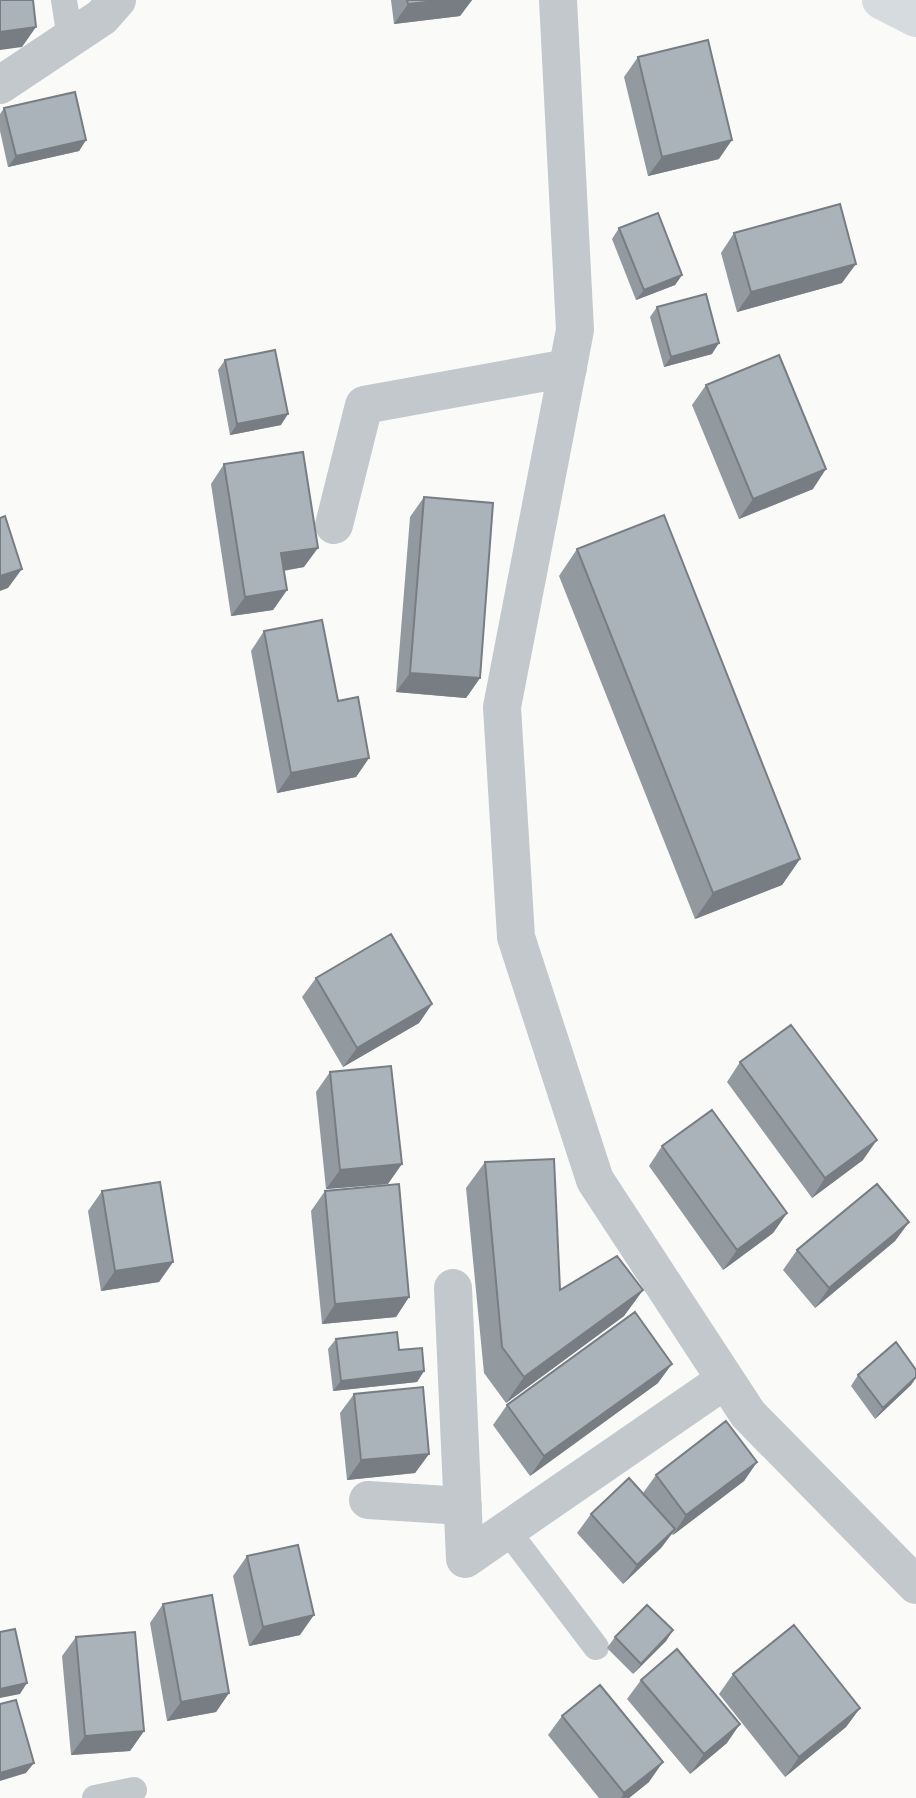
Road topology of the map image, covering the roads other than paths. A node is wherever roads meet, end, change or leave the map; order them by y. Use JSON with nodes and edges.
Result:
{"nodes":[{"id":1,"x":64,"y":0,"type":"edge"},
{"id":2,"x":117,"y":0,"type":"edge"},
{"id":3,"x":558,"y":0,"type":"edge"},
{"id":4,"x":881,"y":0,"type":"edge"},
{"id":5,"x":916,"y":18,"type":"edge"},
{"id":6,"x":70,"y":39,"type":"junction"},
{"id":7,"x":0,"y":85,"type":"edge"},
{"id":8,"x":568,"y":368,"type":"junction"},
{"id":9,"x":334,"y":525,"type":"dead end"},
{"id":10,"x":453,"y":1287,"type":"dead end"},
{"id":11,"x":725,"y":1380,"type":"junction"},
{"id":12,"x":368,"y":1500,"type":"dead end"},
{"id":13,"x":463,"y":1506,"type":"junction"},
{"id":14,"x":507,"y":1530,"type":"junction"},
{"id":15,"x":916,"y":1585,"type":"edge"},
{"id":16,"x":596,"y":1647,"type":"dead end"},
{"id":17,"x":134,"y":1790,"type":"dead end"},
{"id":18,"x":95,"y":1798,"type":"edge"}],
"edges":[{"from":1,"to":6,"type":"lane"},
{"from":2,"to":6,"type":"street"},
{"from":3,"to":8,"type":"street"},
{"from":4,"to":5,"type":"main road"},
{"from":6,"to":7,"type":"street"},
{"from":8,"to":9,"type":"street"},
{"from":8,"to":11,"type":"street"},
{"from":10,"to":13,"type":"street"},
{"from":11,"to":14,"type":"street"},
{"from":11,"to":15,"type":"street"},
{"from":12,"to":13,"type":"street"},
{"from":13,"to":14,"type":"street"},
{"from":14,"to":16,"type":"lane"},
{"from":17,"to":18,"type":"lane"}]}
